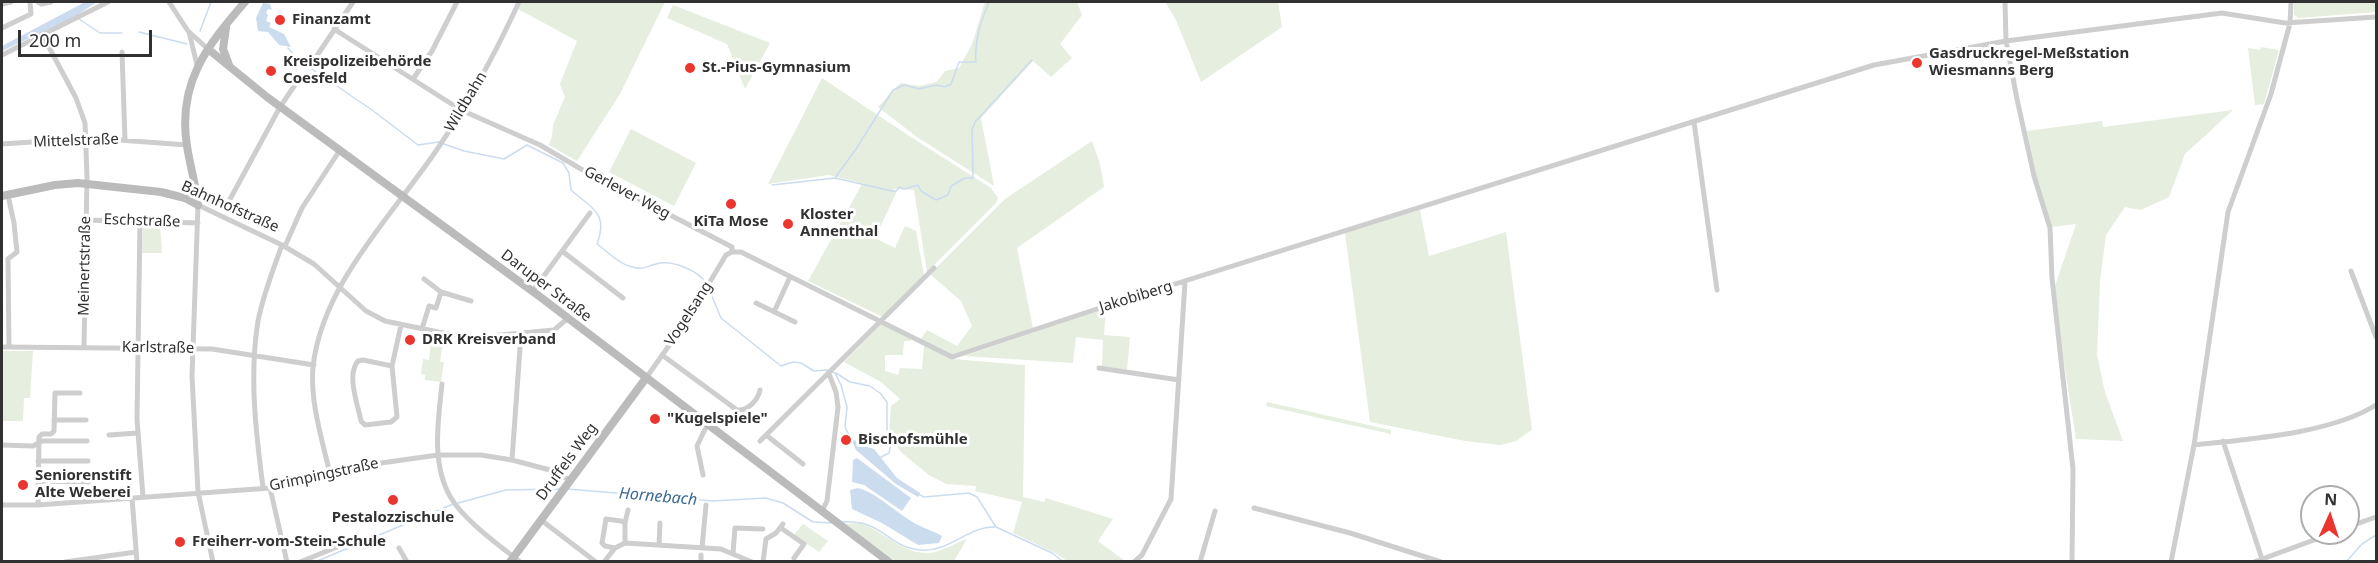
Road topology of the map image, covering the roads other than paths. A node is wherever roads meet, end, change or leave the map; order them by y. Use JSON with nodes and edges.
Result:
{"nodes":[{"id":1,"x":11,"y":2,"type":"edge"},
{"id":2,"x":30,"y":2,"type":"edge"},
{"id":3,"x":51,"y":2,"type":"edge"},
{"id":4,"x":108,"y":2,"type":"edge"},
{"id":5,"x":169,"y":2,"type":"edge"},
{"id":6,"x":244,"y":2,"type":"edge"},
{"id":7,"x":353,"y":2,"type":"edge"},
{"id":8,"x":457,"y":2,"type":"edge"},
{"id":9,"x":519,"y":2,"type":"edge"},
{"id":10,"x":2005,"y":2,"type":"edge"},
{"id":11,"x":2291,"y":2,"type":"edge"},
{"id":12,"x":40,"y":3,"type":"edge"},
{"id":13,"x":2,"y":4,"type":"edge"},
{"id":14,"x":2376,"y":17,"type":"edge"},
{"id":15,"x":227,"y":23,"type":"junction"},
{"id":16,"x":2290,"y":23,"type":"junction"},
{"id":17,"x":2,"y":28,"type":"edge"},
{"id":18,"x":334,"y":29,"type":"junction"},
{"id":19,"x":188,"y":31,"type":"junction"},
{"id":20,"x":42,"y":34,"type":"junction"},
{"id":21,"x":2006,"y":41,"type":"junction"},
{"id":22,"x":208,"y":49,"type":"junction"},
{"id":23,"x":122,"y":52,"type":"dead end"},
{"id":24,"x":2,"y":55,"type":"edge"},
{"id":25,"x":312,"y":57,"type":"dead end"},
{"id":26,"x":197,"y":65,"type":"junction"},
{"id":27,"x":231,"y":69,"type":"junction"},
{"id":28,"x":299,"y":79,"type":"dead end"},
{"id":29,"x":413,"y":79,"type":"junction"},
{"id":30,"x":280,"y":107,"type":"junction"},
{"id":31,"x":461,"y":110,"type":"junction"},
{"id":32,"x":1694,"y":122,"type":"junction"},
{"id":33,"x":85,"y":139,"type":"junction"},
{"id":34,"x":125,"y":140,"type":"junction"},
{"id":35,"x":2,"y":144,"type":"edge"},
{"id":36,"x":187,"y":145,"type":"junction"},
{"id":37,"x":340,"y":150,"type":"junction"},
{"id":38,"x":87,"y":184,"type":"junction"},
{"id":39,"x":5,"y":195,"type":"edge"},
{"id":40,"x":403,"y":197,"type":"junction"},
{"id":41,"x":228,"y":203,"type":"dead end"},
{"id":42,"x":198,"y":205,"type":"junction"},
{"id":43,"x":590,"y":213,"type":"dead end"},
{"id":44,"x":86,"y":220,"type":"junction"},
{"id":45,"x":140,"y":221,"type":"junction"},
{"id":46,"x":198,"y":223,"type":"junction"},
{"id":47,"x":283,"y":246,"type":"junction"},
{"id":48,"x":562,"y":251,"type":"junction"},
{"id":49,"x":732,"y":252,"type":"junction"},
{"id":50,"x":934,"y":267,"type":"dead end"},
{"id":51,"x":2351,"y":271,"type":"dead end"},
{"id":52,"x":790,"y":277,"type":"junction"},
{"id":53,"x":424,"y":279,"type":"dead end"},
{"id":54,"x":1185,"y":282,"type":"junction"},
{"id":55,"x":340,"y":288,"type":"junction"},
{"id":56,"x":1717,"y":290,"type":"dead end"},
{"id":57,"x":441,"y":292,"type":"junction"},
{"id":58,"x":532,"y":292,"type":"junction"},
{"id":59,"x":623,"y":298,"type":"dead end"},
{"id":60,"x":471,"y":301,"type":"dead end"},
{"id":61,"x":756,"y":303,"type":"dead end"},
{"id":62,"x":774,"y":312,"type":"junction"},
{"id":63,"x":567,"y":319,"type":"junction"},
{"id":64,"x":795,"y":322,"type":"dead end"},
{"id":65,"x":882,"y":322,"type":"junction"},
{"id":66,"x":401,"y":325,"type":"junction"},
{"id":67,"x":423,"y":329,"type":"junction"},
{"id":68,"x":521,"y":334,"type":"junction"},
{"id":69,"x":2376,"y":337,"type":"edge"},
{"id":70,"x":2,"y":347,"type":"edge"},
{"id":71,"x":9,"y":347,"type":"junction"},
{"id":72,"x":84,"y":347,"type":"junction"},
{"id":73,"x":138,"y":347,"type":"junction"},
{"id":74,"x":194,"y":348,"type":"junction"},
{"id":75,"x":662,"y":354,"type":"junction"},
{"id":76,"x":255,"y":356,"type":"junction"},
{"id":77,"x":952,"y":357,"type":"joint"},
{"id":78,"x":314,"y":365,"type":"junction"},
{"id":79,"x":392,"y":366,"type":"junction"},
{"id":80,"x":1099,"y":368,"type":"dead end"},
{"id":81,"x":831,"y":372,"type":"junction"},
{"id":82,"x":646,"y":378,"type":"junction"},
{"id":83,"x":1179,"y":380,"type":"junction"},
{"id":84,"x":442,"y":384,"type":"dead end"},
{"id":85,"x":760,"y":390,"type":"dead end"},
{"id":86,"x":80,"y":393,"type":"dead end"},
{"id":87,"x":2376,"y":405,"type":"edge"},
{"id":88,"x":54,"y":420,"type":"junction"},
{"id":89,"x":86,"y":420,"type":"dead end"},
{"id":90,"x":707,"y":425,"type":"junction"},
{"id":91,"x":138,"y":433,"type":"junction"},
{"id":92,"x":110,"y":435,"type":"dead end"},
{"id":93,"x":766,"y":435,"type":"junction"},
{"id":94,"x":87,"y":441,"type":"dead end"},
{"id":95,"x":760,"y":441,"type":"dead end"},
{"id":96,"x":2223,"y":441,"type":"junction"},
{"id":97,"x":39,"y":444,"type":"junction"},
{"id":98,"x":2,"y":445,"type":"edge"},
{"id":99,"x":2194,"y":445,"type":"junction"},
{"id":100,"x":438,"y":455,"type":"junction"},
{"id":101,"x":512,"y":460,"type":"junction"},
{"id":102,"x":39,"y":461,"type":"junction"},
{"id":103,"x":88,"y":461,"type":"dead end"},
{"id":104,"x":803,"y":464,"type":"dead end"},
{"id":105,"x":330,"y":474,"type":"junction"},
{"id":106,"x":703,"y":475,"type":"dead end"},
{"id":107,"x":38,"y":481,"type":"junction"},
{"id":108,"x":89,"y":482,"type":"dead end"},
{"id":109,"x":566,"y":485,"type":"junction"},
{"id":110,"x":266,"y":488,"type":"junction"},
{"id":111,"x":198,"y":492,"type":"junction"},
{"id":112,"x":143,"y":497,"type":"junction"},
{"id":113,"x":132,"y":498,"type":"junction"},
{"id":114,"x":2,"y":505,"type":"edge"},
{"id":115,"x":38,"y":505,"type":"junction"},
{"id":116,"x":706,"y":505,"type":"dead end"},
{"id":117,"x":1254,"y":508,"type":"dead end"},
{"id":118,"x":628,"y":510,"type":"dead end"},
{"id":119,"x":822,"y":510,"type":"junction"},
{"id":120,"x":1215,"y":512,"type":"dead end"},
{"id":121,"x":2376,"y":517,"type":"edge"},
{"id":122,"x":541,"y":519,"type":"junction"},
{"id":123,"x":625,"y":523,"type":"junction"},
{"id":124,"x":660,"y":523,"type":"dead end"},
{"id":125,"x":2360,"y":523,"type":"edge"},
{"id":126,"x":763,"y":529,"type":"dead end"},
{"id":127,"x":354,"y":540,"type":"dead end"},
{"id":128,"x":625,"y":543,"type":"junction"},
{"id":129,"x":659,"y":545,"type":"junction"},
{"id":130,"x":2300,"y":545,"type":"edge"},
{"id":131,"x":399,"y":548,"type":"dead end"},
{"id":132,"x":615,"y":548,"type":"junction"},
{"id":133,"x":702,"y":548,"type":"junction"},
{"id":134,"x":136,"y":552,"type":"junction"},
{"id":135,"x":733,"y":553,"type":"junction"},
{"id":136,"x":794,"y":558,"type":"dead end"},
{"id":137,"x":2262,"y":559,"type":"junction"},
{"id":138,"x":515,"y":560,"type":"edge"},
{"id":139,"x":886,"y":560,"type":"edge"},
{"id":140,"x":65,"y":561,"type":"edge"},
{"id":141,"x":137,"y":561,"type":"edge"},
{"id":142,"x":213,"y":561,"type":"edge"},
{"id":143,"x":287,"y":561,"type":"edge"},
{"id":144,"x":300,"y":561,"type":"edge"},
{"id":145,"x":407,"y":561,"type":"edge"},
{"id":146,"x":596,"y":561,"type":"edge"},
{"id":147,"x":604,"y":561,"type":"edge"},
{"id":148,"x":752,"y":561,"type":"edge"},
{"id":149,"x":763,"y":561,"type":"edge"},
{"id":150,"x":1134,"y":561,"type":"edge"},
{"id":151,"x":1200,"y":561,"type":"edge"},
{"id":152,"x":1437,"y":561,"type":"edge"},
{"id":153,"x":2072,"y":561,"type":"edge"},
{"id":154,"x":2171,"y":561,"type":"edge"},
{"id":155,"x":2254,"y":561,"type":"edge"}],
"edges":[{"from":1,"to":13,"type":"street"},
{"from":2,"to":17,"type":"street"},
{"from":3,"to":12,"type":"street"},
{"from":4,"to":20,"type":"street"},
{"from":5,"to":19,"type":"street","name":"Daruper Straße"},
{"from":6,"to":15,"type":"street"},
{"from":7,"to":18,"type":"street"},
{"from":8,"to":29,"type":"street"},
{"from":9,"to":31,"type":"street","name":"Wildbahn"},
{"from":10,"to":21,"type":"street"},
{"from":11,"to":16,"type":"street"},
{"from":14,"to":16,"type":"street"},
{"from":15,"to":22,"type":"street"},
{"from":15,"to":27,"type":"street"},
{"from":16,"to":21,"type":"street"},
{"from":16,"to":99,"type":"street"},
{"from":18,"to":25,"type":"street"},
{"from":18,"to":29,"type":"street","name":"Gerlever Weg"},
{"from":19,"to":22,"type":"street","name":"Daruper Straße"},
{"from":19,"to":26,"type":"street","name":"Daruper Straße"},
{"from":20,"to":24,"type":"street"},
{"from":20,"to":33,"type":"street","name":"Meinertstraße"},
{"from":21,"to":32,"type":"street"},
{"from":21,"to":153,"type":"street"},
{"from":22,"to":26,"type":"street"},
{"from":22,"to":27,"type":"street","name":"Daruper Straße"},
{"from":23,"to":34,"type":"street"},
{"from":26,"to":36,"type":"street"},
{"from":27,"to":30,"type":"street","name":"Daruper Straße"},
{"from":28,"to":30,"type":"street"},
{"from":29,"to":31,"type":"street","name":"Gerlever Weg"},
{"from":30,"to":37,"type":"street","name":"Daruper Straße"},
{"from":30,"to":41,"type":"street"},
{"from":31,"to":40,"type":"street","name":"Wildbahn"},
{"from":31,"to":49,"type":"street","name":"Gerlever Weg"},
{"from":32,"to":54,"type":"street"},
{"from":32,"to":56,"type":"street"},
{"from":33,"to":34,"type":"street","name":"Mittelstraße"},
{"from":33,"to":35,"type":"street","name":"Mittelstraße"},
{"from":33,"to":38,"type":"street","name":"Meinertstraße"},
{"from":34,"to":36,"type":"street","name":"Mittelstraße"},
{"from":36,"to":42,"type":"street"},
{"from":37,"to":40,"type":"street","name":"Daruper Straße"},
{"from":37,"to":47,"type":"street"},
{"from":38,"to":39,"type":"street","name":"Bahnhofstraße"},
{"from":38,"to":42,"type":"street","name":"Bahnhofstraße"},
{"from":38,"to":44,"type":"street","name":"Meinertstraße"},
{"from":39,"to":71,"type":"street"},
{"from":40,"to":55,"type":"street","name":"Wildbahn"},
{"from":40,"to":58,"type":"street","name":"Daruper Straße"},
{"from":42,"to":46,"type":"street"},
{"from":42,"to":47,"type":"street","name":"Bahnhofstraße"},
{"from":43,"to":48,"type":"street"},
{"from":44,"to":45,"type":"street","name":"Eschstraße"},
{"from":44,"to":72,"type":"street","name":"Meinertstraße"},
{"from":45,"to":46,"type":"street","name":"Eschstraße"},
{"from":45,"to":73,"type":"street"},
{"from":46,"to":74,"type":"street"},
{"from":47,"to":55,"type":"street","name":"Bahnhofstraße"},
{"from":47,"to":76,"type":"street"},
{"from":48,"to":58,"type":"street"},
{"from":48,"to":59,"type":"street"},
{"from":49,"to":52,"type":"street","name":"Gerlever Weg"},
{"from":49,"to":75,"type":"street","name":"Vogelsang"},
{"from":50,"to":65,"type":"street"},
{"from":51,"to":69,"type":"street"},
{"from":52,"to":62,"type":"street"},
{"from":52,"to":65,"type":"street","name":"Gerlever Weg"},
{"from":53,"to":57,"type":"street"},
{"from":54,"to":77,"type":"street","name":"Jakobiberg"},
{"from":54,"to":83,"type":"street","name":"Jakobiberg"},
{"from":55,"to":66,"type":"street","name":"Bahnhofstraße"},
{"from":55,"to":78,"type":"street","name":"Wildbahn"},
{"from":57,"to":60,"type":"street"},
{"from":57,"to":67,"type":"street"},
{"from":58,"to":63,"type":"street","name":"Daruper Straße"},
{"from":61,"to":62,"type":"street"},
{"from":62,"to":64,"type":"street"},
{"from":63,"to":68,"type":"street","name":"Bahnhofstraße"},
{"from":63,"to":82,"type":"street","name":"Daruper Straße"},
{"from":65,"to":77,"type":"street","name":"Gerlever Weg"},
{"from":65,"to":81,"type":"street"},
{"from":66,"to":67,"type":"street","name":"Bahnhofstraße"},
{"from":66,"to":79,"type":"street"},
{"from":67,"to":68,"type":"street","name":"Bahnhofstraße"},
{"from":68,"to":101,"type":"street"},
{"from":70,"to":71,"type":"street","name":"Karlstraße"},
{"from":71,"to":72,"type":"street","name":"Karlstraße"},
{"from":72,"to":73,"type":"street","name":"Karlstraße"},
{"from":73,"to":74,"type":"street","name":"Karlstraße"},
{"from":73,"to":91,"type":"street"},
{"from":74,"to":76,"type":"street","name":"Karlstraße"},
{"from":74,"to":111,"type":"street"},
{"from":75,"to":82,"type":"street","name":"Vogelsang"},
{"from":75,"to":85,"type":"street"},
{"from":76,"to":78,"type":"street","name":"Karlstraße"},
{"from":76,"to":110,"type":"street"},
{"from":78,"to":105,"type":"street","name":"Wildbahn"},
{"from":79,"to":79,"type":"street"},
{"from":80,"to":83,"type":"street"},
{"from":81,"to":93,"type":"street"},
{"from":81,"to":119,"type":"street"},
{"from":82,"to":90,"type":"street","name":"Daruper Straße"},
{"from":82,"to":109,"type":"street","name":"Druffels Weg"},
{"from":83,"to":150,"type":"street","name":"Jakobiberg"},
{"from":84,"to":100,"type":"street"},
{"from":86,"to":88,"type":"street"},
{"from":87,"to":96,"type":"street"},
{"from":88,"to":89,"type":"street"},
{"from":88,"to":97,"type":"street"},
{"from":90,"to":106,"type":"street"},
{"from":90,"to":119,"type":"street","name":"Daruper Straße"},
{"from":91,"to":92,"type":"street"},
{"from":91,"to":112,"type":"street"},
{"from":93,"to":95,"type":"street"},
{"from":93,"to":104,"type":"street"},
{"from":94,"to":97,"type":"street"},
{"from":96,"to":99,"type":"street"},
{"from":96,"to":137,"type":"street"},
{"from":97,"to":98,"type":"street"},
{"from":97,"to":102,"type":"street"},
{"from":99,"to":154,"type":"street"},
{"from":100,"to":101,"type":"street","name":"Grimpingstraße"},
{"from":100,"to":105,"type":"street","name":"Grimpingstraße"},
{"from":100,"to":138,"type":"street"},
{"from":101,"to":109,"type":"street","name":"Grimpingstraße"},
{"from":102,"to":103,"type":"street"},
{"from":102,"to":107,"type":"street"},
{"from":105,"to":110,"type":"street","name":"Grimpingstraße"},
{"from":107,"to":108,"type":"street"},
{"from":107,"to":115,"type":"street"},
{"from":109,"to":122,"type":"street","name":"Druffels Weg"},
{"from":110,"to":111,"type":"street","name":"Grimpingstraße"},
{"from":110,"to":143,"type":"street"},
{"from":111,"to":112,"type":"street","name":"Grimpingstraße"},
{"from":111,"to":142,"type":"street"},
{"from":112,"to":113,"type":"street","name":"Grimpingstraße"},
{"from":113,"to":115,"type":"street","name":"Grimpingstraße"},
{"from":113,"to":134,"type":"street"},
{"from":114,"to":115,"type":"street","name":"Grimpingstraße"},
{"from":116,"to":133,"type":"street"},
{"from":117,"to":152,"type":"street"},
{"from":118,"to":123,"type":"street"},
{"from":119,"to":139,"type":"street","name":"Daruper Straße"},
{"from":120,"to":151,"type":"street"},
{"from":121,"to":125,"type":"street"},
{"from":122,"to":138,"type":"street","name":"Druffels Weg"},
{"from":122,"to":146,"type":"street"},
{"from":123,"to":128,"type":"street"},
{"from":123,"to":132,"type":"street"},
{"from":124,"to":129,"type":"street"},
{"from":126,"to":135,"type":"street"},
{"from":127,"to":144,"type":"street"},
{"from":128,"to":129,"type":"street"},
{"from":128,"to":132,"type":"street"},
{"from":129,"to":133,"type":"street"},
{"from":130,"to":137,"type":"street"},
{"from":131,"to":145,"type":"street"},
{"from":132,"to":147,"type":"street"},
{"from":133,"to":135,"type":"street"},
{"from":134,"to":140,"type":"street"},
{"from":134,"to":141,"type":"street"},
{"from":135,"to":148,"type":"street"},
{"from":136,"to":149,"type":"street"},
{"from":137,"to":155,"type":"street"}]}
